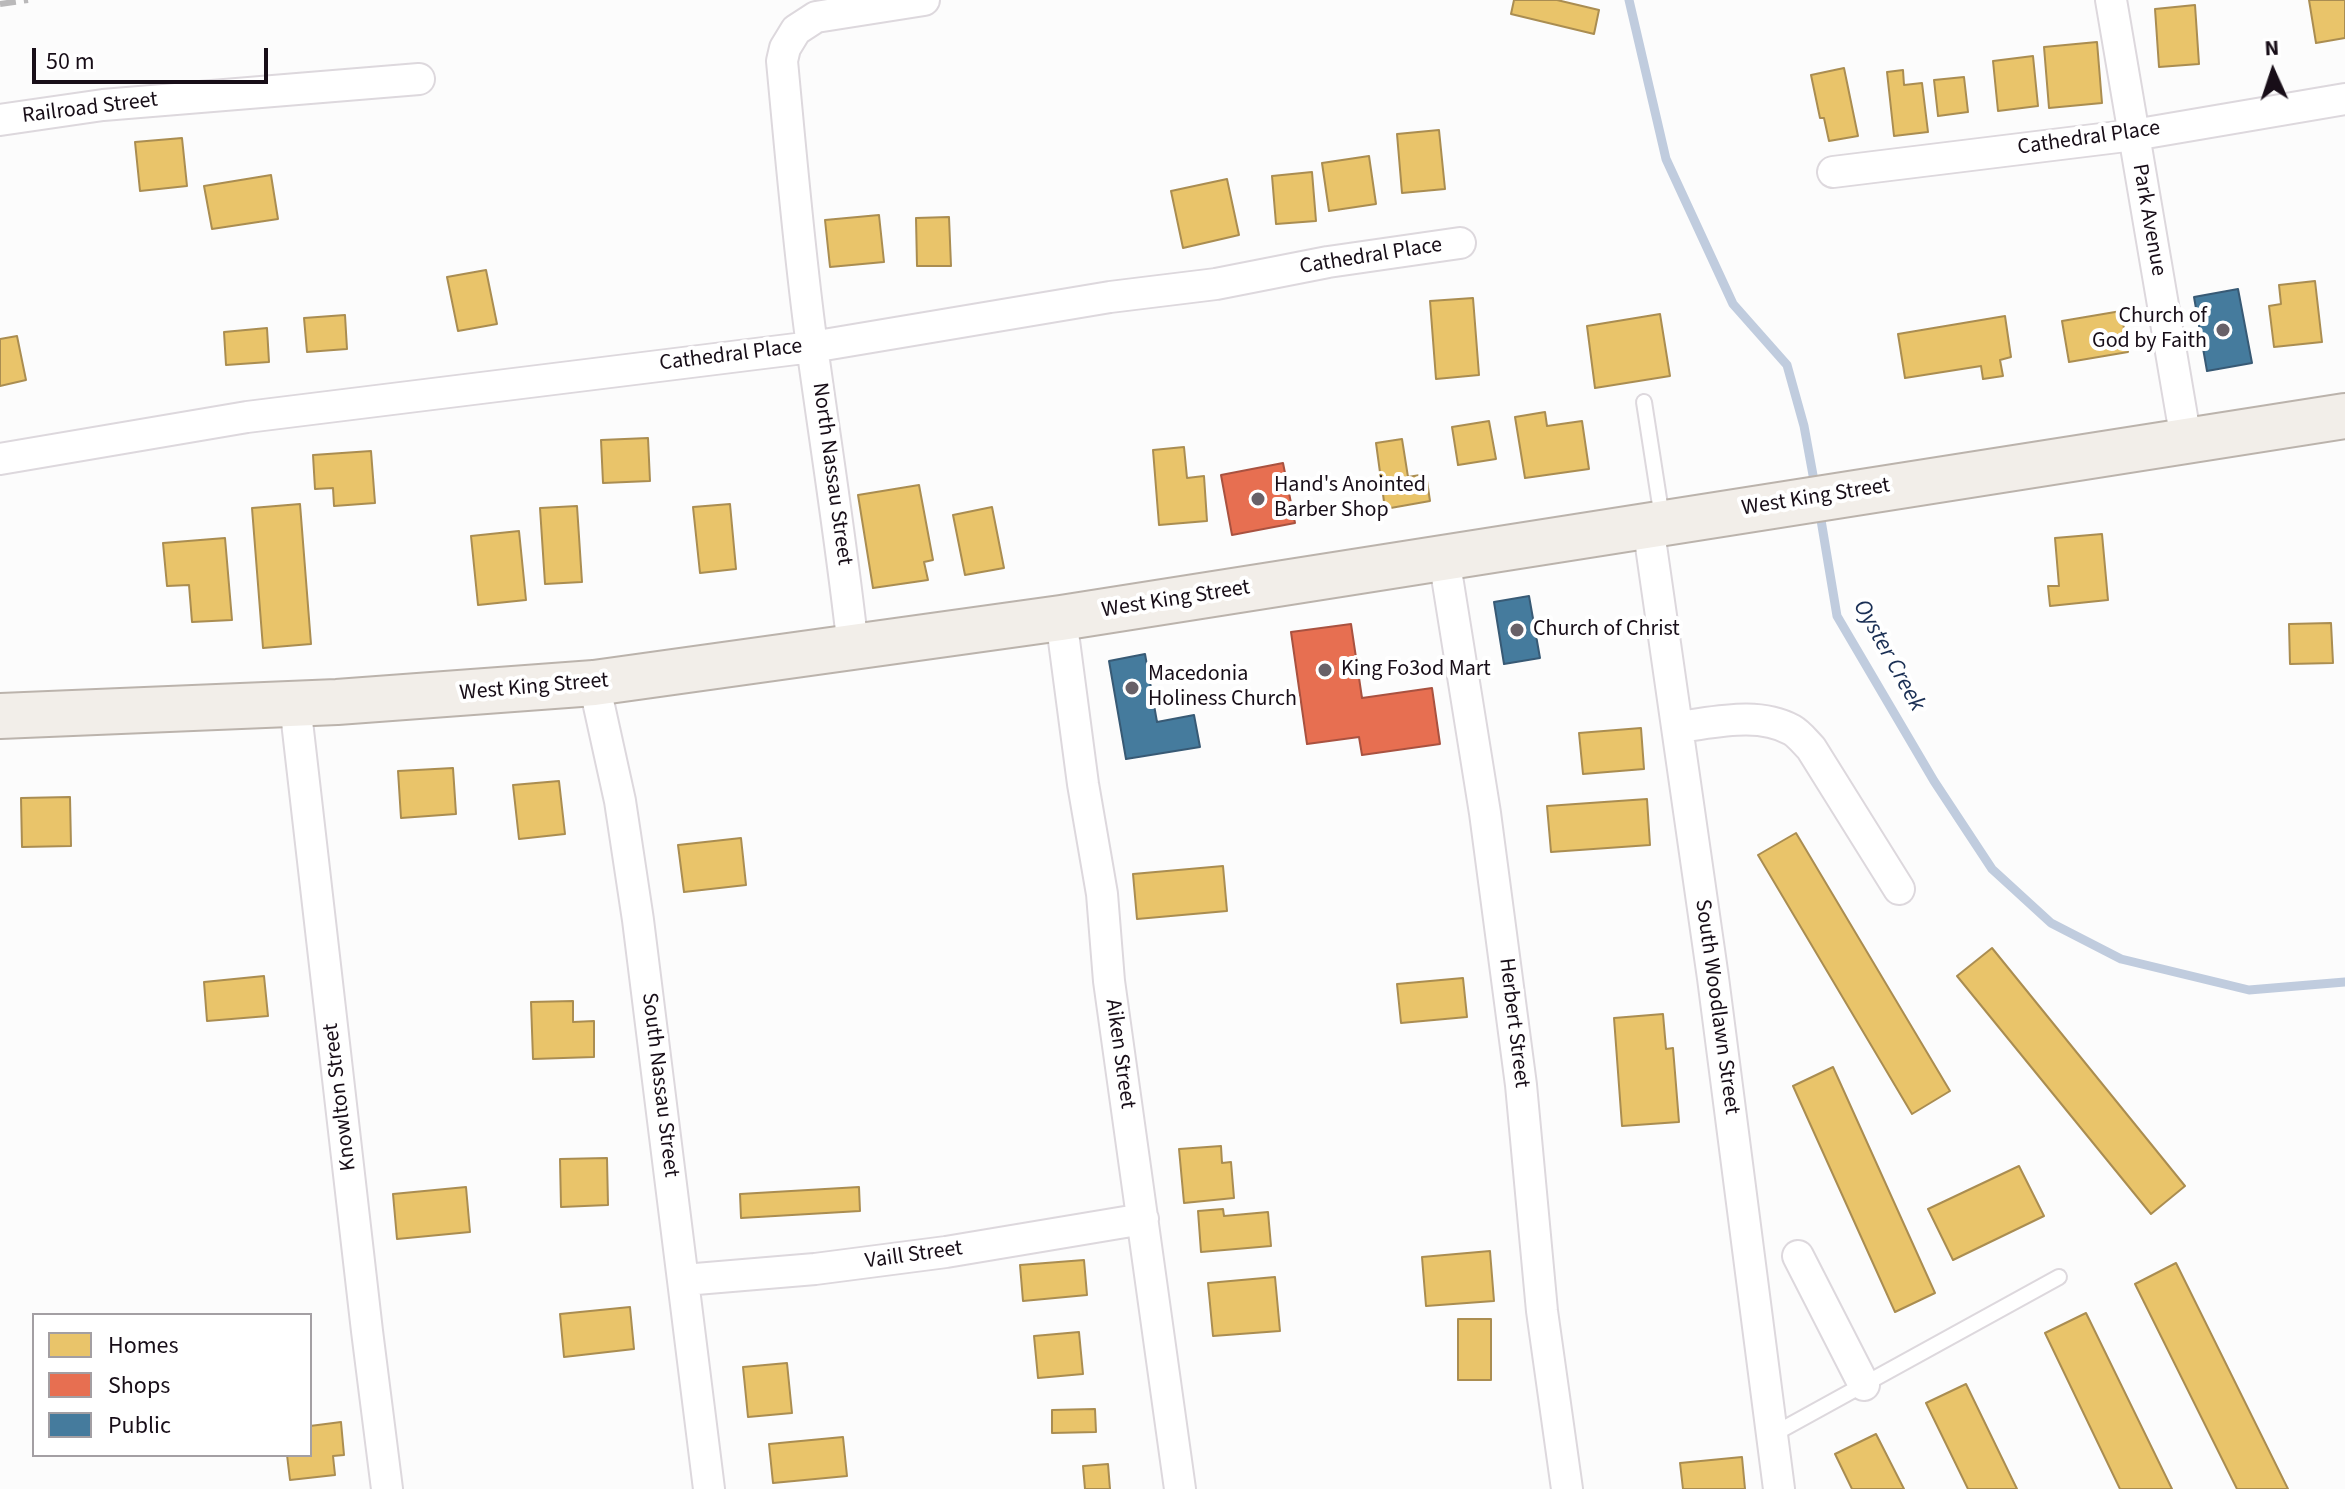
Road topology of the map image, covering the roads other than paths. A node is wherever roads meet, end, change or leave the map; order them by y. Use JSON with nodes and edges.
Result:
{"nodes":[{"id":1,"x":924,"y":0,"type":"edge"},
{"id":2,"x":2111,"y":0,"type":"edge"},
{"id":3,"x":419,"y":79,"type":"dead end"},
{"id":4,"x":2345,"y":99,"type":"edge"},
{"id":5,"x":0,"y":120,"type":"edge"},
{"id":6,"x":2134,"y":135,"type":"junction"},
{"id":7,"x":1833,"y":172,"type":"dead end"},
{"id":8,"x":1460,"y":243,"type":"dead end"},
{"id":9,"x":812,"y":347,"type":"junction"},
{"id":10,"x":1644,"y":402,"type":"dead end"},
{"id":11,"x":2345,"y":416,"type":"edge"},
{"id":12,"x":2186,"y":440,"type":"junction"},
{"id":13,"x":0,"y":459,"type":"edge"},
{"id":14,"x":1656,"y":524,"type":"junction"},
{"id":15,"x":1444,"y":558,"type":"junction"},
{"id":16,"x":1061,"y":618,"type":"junction"},
{"id":17,"x":853,"y":648,"type":"junction"},
{"id":18,"x":594,"y":683,"type":"junction"},
{"id":19,"x":295,"y":704,"type":"junction"},
{"id":20,"x":0,"y":716,"type":"edge"},
{"id":21,"x":1677,"y":727,"type":"junction"},
{"id":22,"x":1899,"y":889,"type":"dead end"},
{"id":23,"x":1143,"y":1219,"type":"junction"},
{"id":24,"x":1798,"y":1256,"type":"dead end"},
{"id":25,"x":2059,"y":1277,"type":"dead end"},
{"id":26,"x":684,"y":1280,"type":"junction"},
{"id":27,"x":1864,"y":1385,"type":"junction"},
{"id":28,"x":1772,"y":1436,"type":"junction"},
{"id":29,"x":387,"y":1489,"type":"edge"},
{"id":30,"x":709,"y":1489,"type":"edge"},
{"id":31,"x":1180,"y":1489,"type":"edge"},
{"id":32,"x":1567,"y":1489,"type":"edge"},
{"id":33,"x":1779,"y":1489,"type":"edge"}],
"edges":[{"from":1,"to":9,"type":"street","name":"North Nassau Street"},
{"from":2,"to":6,"type":"street","name":"Park Avenue"},
{"from":3,"to":5,"type":"street","name":"Railroad Street"},
{"from":4,"to":6,"type":"street","name":"Cathedral Place"},
{"from":6,"to":7,"type":"street","name":"Cathedral Place"},
{"from":6,"to":12,"type":"street","name":"Park Avenue"},
{"from":8,"to":9,"type":"street","name":"Cathedral Place"},
{"from":9,"to":13,"type":"street","name":"Cathedral Place"},
{"from":9,"to":17,"type":"street","name":"North Nassau Street"},
{"from":10,"to":14,"type":"lane"},
{"from":11,"to":12,"type":"main road","name":"West King Street"},
{"from":12,"to":14,"type":"main road","name":"West King Street"},
{"from":14,"to":15,"type":"main road","name":"West King Street"},
{"from":14,"to":21,"type":"street","name":"South Woodlawn Street"},
{"from":15,"to":16,"type":"main road","name":"West King Street"},
{"from":15,"to":32,"type":"street","name":"Herbert Street"},
{"from":16,"to":17,"type":"main road","name":"West King Street"},
{"from":16,"to":23,"type":"street","name":"Aiken Street"},
{"from":17,"to":18,"type":"main road","name":"West King Street"},
{"from":18,"to":19,"type":"main road","name":"West King Street"},
{"from":18,"to":26,"type":"street","name":"South Nassau Street"},
{"from":19,"to":20,"type":"main road","name":"West King Street"},
{"from":19,"to":29,"type":"street","name":"Knowlton Street"},
{"from":21,"to":22,"type":"street"},
{"from":21,"to":28,"type":"street","name":"South Woodlawn Street"},
{"from":23,"to":26,"type":"street","name":"Vaill Street"},
{"from":23,"to":31,"type":"street","name":"Aiken Street"},
{"from":24,"to":27,"type":"street"},
{"from":25,"to":27,"type":"lane"},
{"from":26,"to":30,"type":"street","name":"South Nassau Street"},
{"from":27,"to":28,"type":"lane"},
{"from":28,"to":33,"type":"street","name":"South Woodlawn Street"}]}
